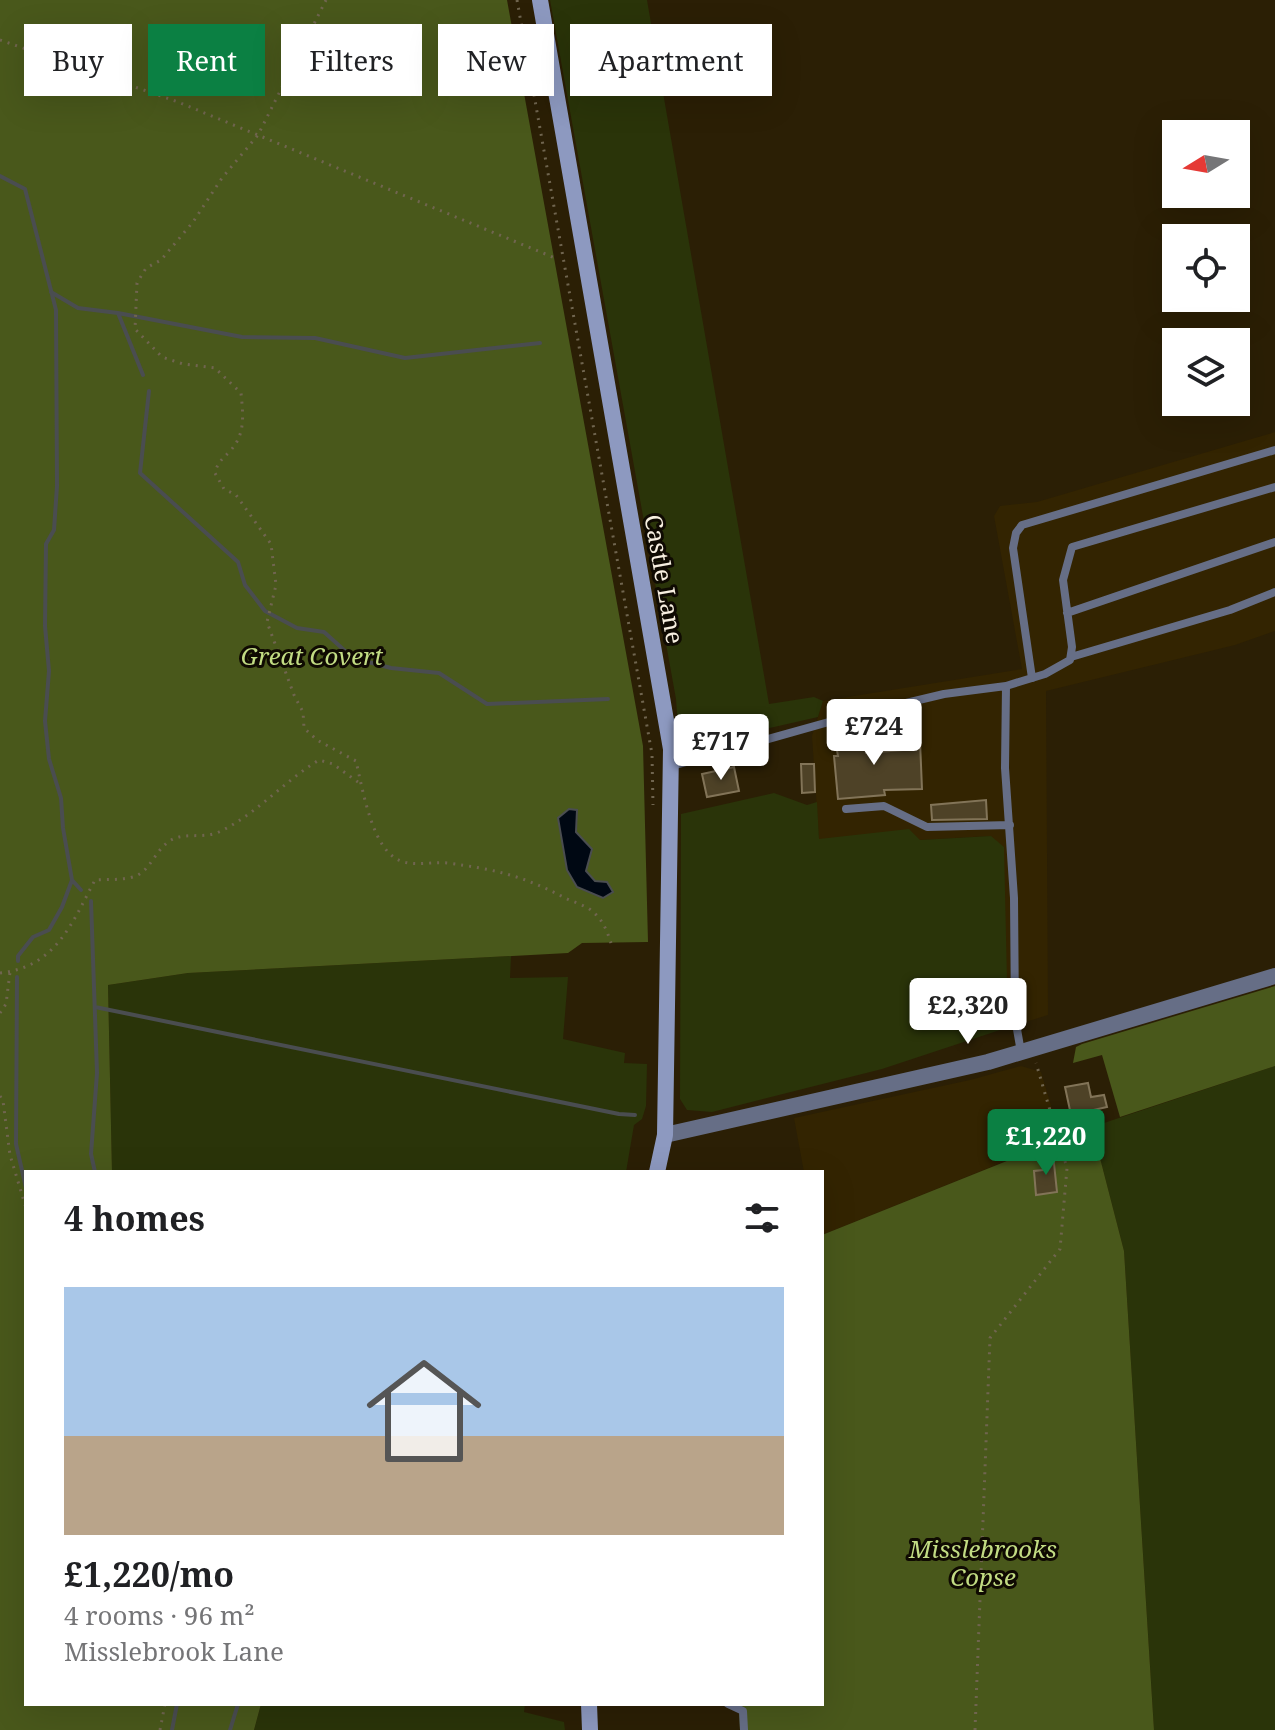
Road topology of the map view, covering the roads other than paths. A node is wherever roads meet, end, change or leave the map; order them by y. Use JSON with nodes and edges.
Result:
{"nodes":[{"id":1,"x":540,"y":0,"type":"edge"},
{"id":2,"x":1275,"y":450,"type":"edge"},
{"id":3,"x":1275,"y":487,"type":"edge"},
{"id":4,"x":1275,"y":542,"type":"edge"},
{"id":5,"x":1275,"y":592,"type":"edge"},
{"id":6,"x":1067,"y":613,"type":"junction"},
{"id":7,"x":1071,"y":657,"type":"junction"},
{"id":8,"x":1032,"y":678,"type":"junction"},
{"id":9,"x":1006,"y":686,"type":"junction"},
{"id":10,"x":672,"y":766,"type":"junction"},
{"id":11,"x":846,"y":809,"type":"dead end"},
{"id":12,"x":1010,"y":825,"type":"junction"},
{"id":13,"x":1275,"y":976,"type":"edge"},
{"id":14,"x":1027,"y":1050,"type":"junction"},
{"id":15,"x":665,"y":1135,"type":"junction"},
{"id":16,"x":657,"y":1170,"type":"edge"},
{"id":17,"x":589,"y":1706,"type":"edge"},
{"id":18,"x":732,"y":1706,"type":"edge"},
{"id":19,"x":590,"y":1730,"type":"edge"},
{"id":20,"x":744,"y":1730,"type":"edge"}],
"edges":[{"from":1,"to":10,"type":"street","name":"Castle Lane"},
{"from":2,"to":8,"type":"lane"},
{"from":3,"to":6,"type":"lane"},
{"from":4,"to":6,"type":"lane"},
{"from":5,"to":7,"type":"lane"},
{"from":6,"to":7,"type":"lane"},
{"from":7,"to":8,"type":"lane"},
{"from":8,"to":9,"type":"lane"},
{"from":9,"to":10,"type":"lane"},
{"from":9,"to":12,"type":"lane"},
{"from":10,"to":15,"type":"street","name":"Castle Lane"},
{"from":11,"to":12,"type":"lane"},
{"from":12,"to":14,"type":"lane"},
{"from":13,"to":14,"type":"street"},
{"from":14,"to":15,"type":"street"},
{"from":15,"to":16,"type":"street","name":"Castle Lane"},
{"from":17,"to":19,"type":"street"},
{"from":18,"to":20,"type":"lane"}]}
